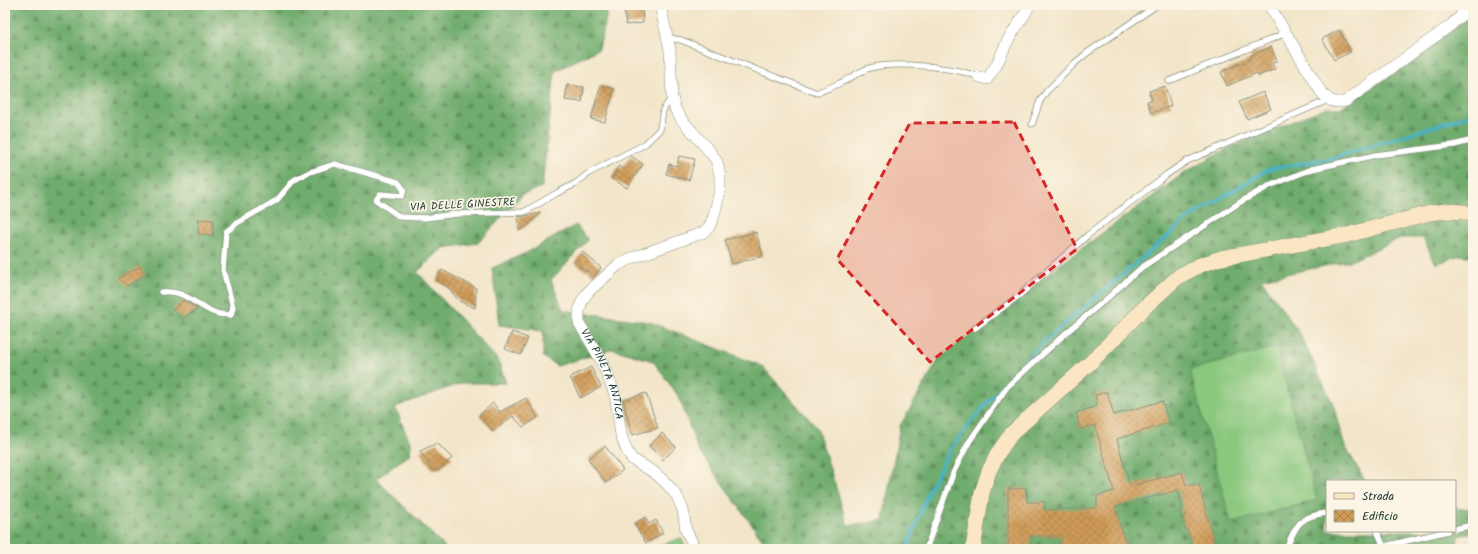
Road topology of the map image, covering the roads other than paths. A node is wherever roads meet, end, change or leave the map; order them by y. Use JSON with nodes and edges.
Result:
{"nodes":[{"id":1,"x":660,"y":5,"type":"edge"},
{"id":2,"x":1029,"y":5,"type":"edge"},
{"id":3,"x":1158,"y":5,"type":"edge"},
{"id":4,"x":1269,"y":5,"type":"edge"},
{"id":5,"x":1465,"y":5,"type":"edge"},
{"id":6,"x":1286,"y":33,"type":"junction"},
{"id":7,"x":668,"y":38,"type":"junction"},
{"id":8,"x":979,"y":77,"type":"joint"},
{"id":9,"x":1169,"y":81,"type":"dead end"},
{"id":10,"x":672,"y":97,"type":"junction"},
{"id":11,"x":1328,"y":100,"type":"junction"},
{"id":12,"x":1032,"y":124,"type":"dead end"},
{"id":13,"x":1473,"y":140,"type":"edge"},
{"id":14,"x":1473,"y":215,"type":"edge"},
{"id":15,"x":161,"y":292,"type":"dead end"},
{"id":16,"x":975,"y":328,"type":"dead end"},
{"id":17,"x":1326,"y":513,"type":"edge"},
{"id":18,"x":1473,"y":525,"type":"edge"},
{"id":19,"x":1456,"y":529,"type":"edge"},
{"id":20,"x":1377,"y":532,"type":"edge"},
{"id":21,"x":1444,"y":532,"type":"edge"},
{"id":22,"x":1385,"y":548,"type":"edge"},
{"id":23,"x":695,"y":549,"type":"edge"},
{"id":24,"x":926,"y":549,"type":"edge"},
{"id":25,"x":973,"y":549,"type":"edge"},
{"id":26,"x":1286,"y":549,"type":"edge"}],
"edges":[{"from":1,"to":7,"type":"street","name":"VIA PINETA ANTICA"},
{"from":2,"to":8,"type":"street"},
{"from":3,"to":12,"type":"lane"},
{"from":4,"to":6,"type":"street"},
{"from":5,"to":11,"type":"street"},
{"from":6,"to":9,"type":"lane"},
{"from":6,"to":11,"type":"street"},
{"from":7,"to":8,"type":"lane"},
{"from":7,"to":10,"type":"street","name":"VIA PINETA ANTICA"},
{"from":10,"to":15,"type":"lane","name":"VIA DELLE GINESTRE"},
{"from":10,"to":23,"type":"street","name":"VIA PINETA ANTICA"},
{"from":11,"to":16,"type":"lane"},
{"from":13,"to":24,"type":"lane"},
{"from":14,"to":25,"type":"street"},
{"from":17,"to":26,"type":"lane"},
{"from":18,"to":19,"type":"lane"},
{"from":20,"to":22,"type":"lane"},
{"from":21,"to":22,"type":"lane"}]}
